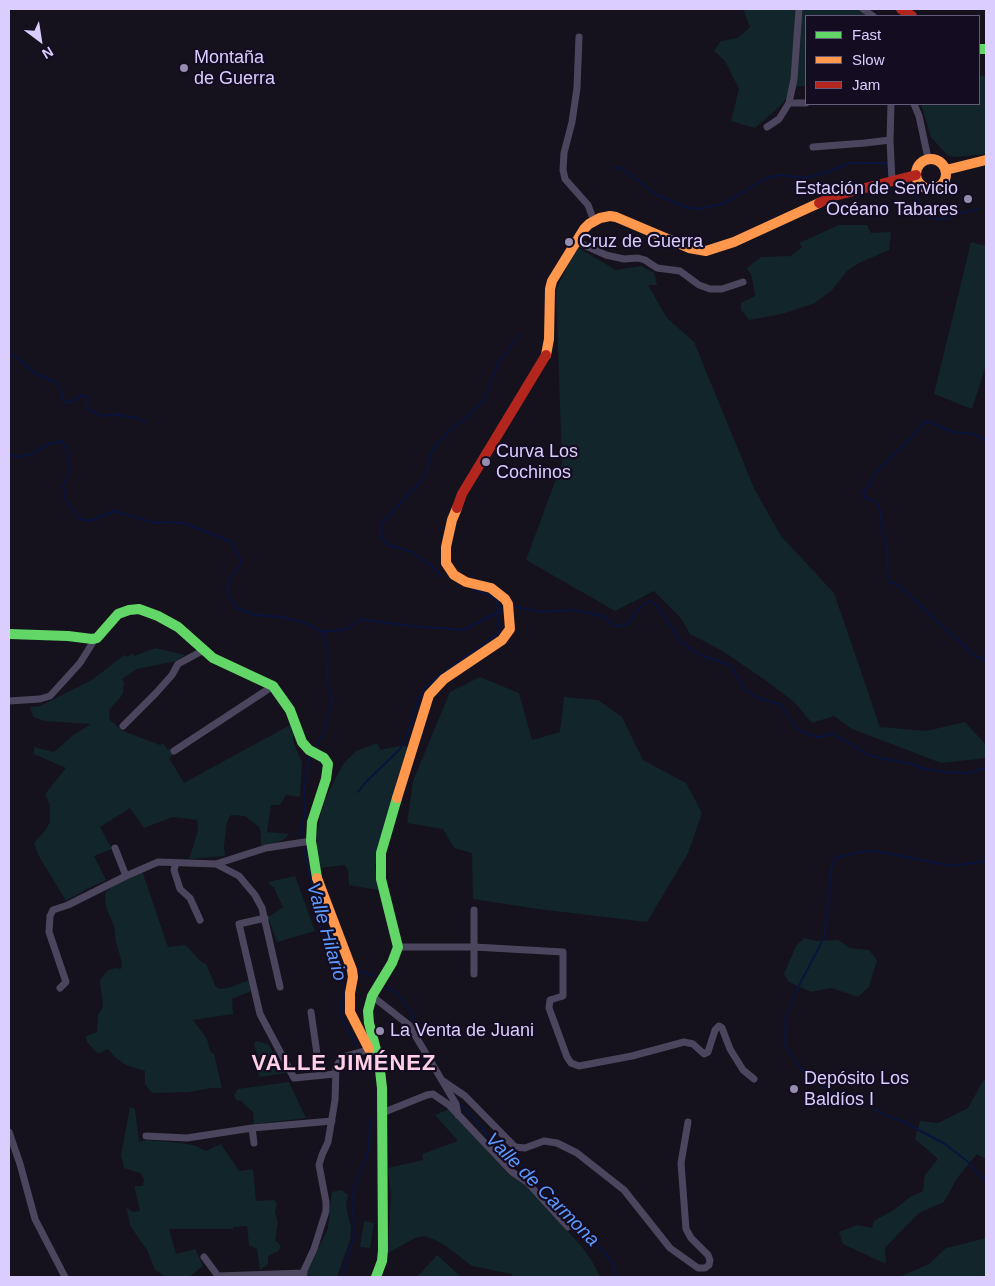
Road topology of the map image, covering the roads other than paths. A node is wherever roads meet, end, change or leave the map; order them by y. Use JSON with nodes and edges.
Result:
{"nodes":[{"id":1,"x":799,"y":9,"type":"edge"},
{"id":2,"x":579,"y":37,"type":"dead end"},
{"id":3,"x":789,"y":103,"type":"junction"},
{"id":4,"x":805,"y":103,"type":"edge"},
{"id":5,"x":891,"y":105,"type":"edge"},
{"id":6,"x":914,"y":105,"type":"edge"},
{"id":7,"x":767,"y":127,"type":"dead end"},
{"id":8,"x":890,"y":140,"type":"junction"},
{"id":9,"x":813,"y":147,"type":"dead end"},
{"id":10,"x":928,"y":158,"type":"junction"},
{"id":11,"x":986,"y":160,"type":"edge"},
{"id":12,"x":946,"y":170,"type":"junction"},
{"id":13,"x":916,"y":175,"type":"junction"},
{"id":14,"x":892,"y":181,"type":"junction"},
{"id":15,"x":594,"y":221,"type":"junction"},
{"id":16,"x":575,"y":241,"type":"junction"},
{"id":17,"x":743,"y":282,"type":"dead end"},
{"id":18,"x":9,"y":634,"type":"edge"},
{"id":19,"x":95,"y":639,"type":"junction"},
{"id":20,"x":204,"y":650,"type":"junction"},
{"id":21,"x":273,"y":686,"type":"junction"},
{"id":22,"x":9,"y":700,"type":"edge"},
{"id":23,"x":123,"y":726,"type":"dead end"},
{"id":24,"x":174,"y":751,"type":"dead end"},
{"id":25,"x":311,"y":841,"type":"junction"},
{"id":26,"x":116,"y":848,"type":"dead end"},
{"id":27,"x":176,"y":863,"type":"junction"},
{"id":28,"x":216,"y":864,"type":"junction"},
{"id":29,"x":126,"y":876,"type":"junction"},
{"id":30,"x":474,"y":910,"type":"dead end"},
{"id":31,"x":264,"y":918,"type":"junction"},
{"id":32,"x":200,"y":920,"type":"dead end"},
{"id":33,"x":398,"y":947,"type":"junction"},
{"id":34,"x":474,"y":947,"type":"junction"},
{"id":35,"x":474,"y":974,"type":"dead end"},
{"id":36,"x":280,"y":987,"type":"dead end"},
{"id":37,"x":60,"y":988,"type":"dead end"},
{"id":38,"x":372,"y":996,"type":"junction"},
{"id":39,"x":311,"y":1012,"type":"dead end"},
{"id":40,"x":373,"y":1049,"type":"junction"},
{"id":41,"x":335,"y":1074,"type":"junction"},
{"id":42,"x":320,"y":1075,"type":"junction"},
{"id":43,"x":754,"y":1079,"type":"dead end"},
{"id":44,"x":443,"y":1081,"type":"junction"},
{"id":45,"x":382,"y":1114,"type":"junction"},
{"id":46,"x":458,"y":1115,"type":"junction"},
{"id":47,"x":332,"y":1121,"type":"junction"},
{"id":48,"x":688,"y":1122,"type":"dead end"},
{"id":49,"x":252,"y":1128,"type":"junction"},
{"id":50,"x":9,"y":1132,"type":"edge"},
{"id":51,"x":146,"y":1136,"type":"dead end"},
{"id":52,"x":254,"y":1143,"type":"dead end"},
{"id":53,"x":568,"y":1227,"type":"dead end"},
{"id":54,"x":204,"y":1256,"type":"dead end"},
{"id":55,"x":303,"y":1275,"type":"edge"},
{"id":56,"x":65,"y":1277,"type":"edge"},
{"id":57,"x":376,"y":1277,"type":"edge"}],
"edges":[{"from":1,"to":3,"type":"street"},
{"from":2,"to":15,"type":"street"},
{"from":3,"to":4,"type":"street"},
{"from":3,"to":7,"type":"street"},
{"from":5,"to":8,"type":"street"},
{"from":6,"to":10,"type":"street"},
{"from":8,"to":9,"type":"street"},
{"from":8,"to":14,"type":"street"},
{"from":10,"to":12,"type":"main road"},
{"from":10,"to":13,"type":"main road"},
{"from":11,"to":12,"type":"main road"},
{"from":12,"to":13,"type":"main road"},
{"from":13,"to":14,"type":"main road"},
{"from":14,"to":15,"type":"main road"},
{"from":15,"to":16,"type":"main road"},
{"from":16,"to":17,"type":"street"},
{"from":16,"to":33,"type":"main road"},
{"from":18,"to":19,"type":"main road"},
{"from":19,"to":20,"type":"main road"},
{"from":19,"to":22,"type":"street"},
{"from":20,"to":21,"type":"main road"},
{"from":20,"to":23,"type":"street"},
{"from":21,"to":24,"type":"street"},
{"from":21,"to":25,"type":"main road"},
{"from":25,"to":28,"type":"street"},
{"from":25,"to":40,"type":"main road"},
{"from":26,"to":29,"type":"street"},
{"from":27,"to":28,"type":"street"},
{"from":27,"to":29,"type":"street"},
{"from":27,"to":32,"type":"street"},
{"from":28,"to":31,"type":"street"},
{"from":29,"to":37,"type":"street"},
{"from":30,"to":34,"type":"street"},
{"from":31,"to":36,"type":"street"},
{"from":31,"to":42,"type":"street"},
{"from":33,"to":34,"type":"street"},
{"from":33,"to":38,"type":"main road"},
{"from":34,"to":35,"type":"street"},
{"from":34,"to":43,"type":"street"},
{"from":38,"to":40,"type":"main road"},
{"from":38,"to":44,"type":"street"},
{"from":39,"to":42,"type":"street"},
{"from":40,"to":41,"type":"street"},
{"from":40,"to":45,"type":"main road"},
{"from":41,"to":42,"type":"street"},
{"from":41,"to":47,"type":"street"},
{"from":44,"to":46,"type":"street"},
{"from":44,"to":48,"type":"street"},
{"from":45,"to":46,"type":"street"},
{"from":45,"to":57,"type":"main road"},
{"from":46,"to":53,"type":"street"},
{"from":47,"to":49,"type":"street"},
{"from":47,"to":55,"type":"street"},
{"from":49,"to":51,"type":"street"},
{"from":49,"to":52,"type":"street"},
{"from":50,"to":56,"type":"street"},
{"from":54,"to":55,"type":"street"}]}
